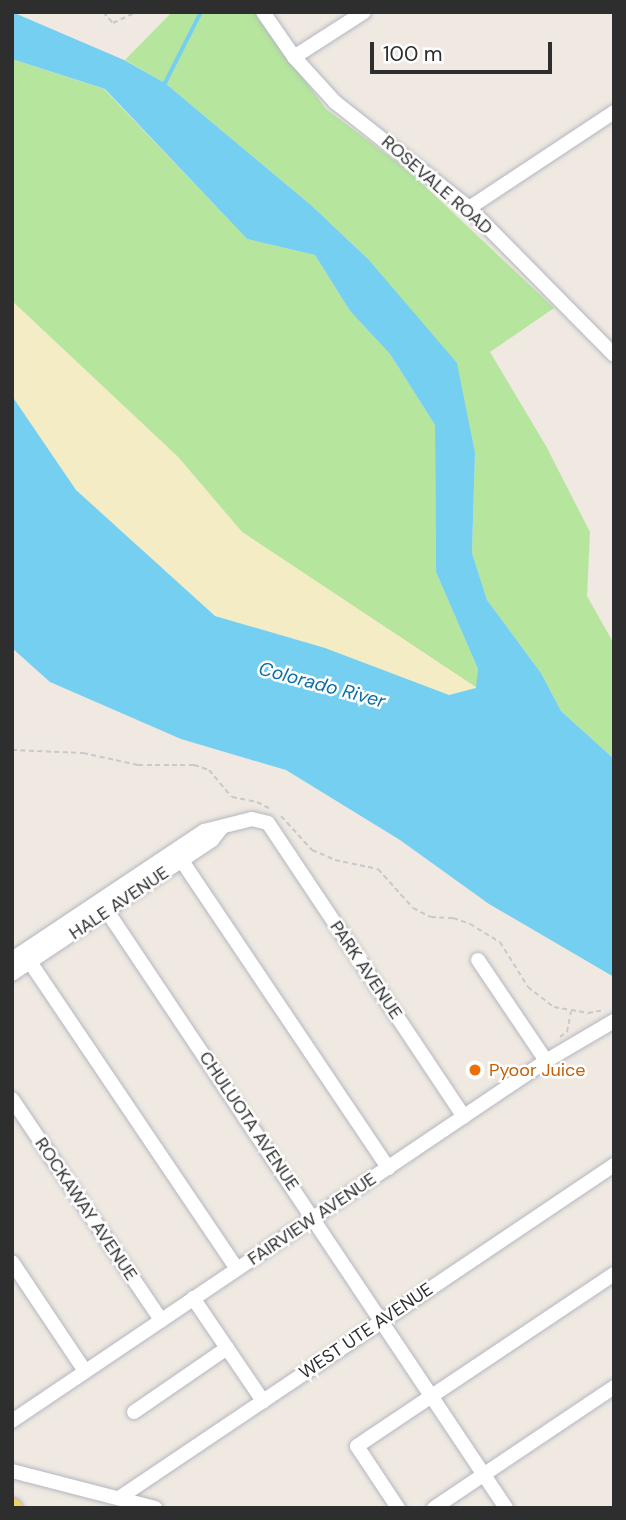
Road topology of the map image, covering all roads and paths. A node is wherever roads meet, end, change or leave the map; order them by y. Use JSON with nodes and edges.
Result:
{"nodes":[{"id":1,"x":103,"y":12,"type":"edge"},
{"id":2,"x":136,"y":12,"type":"edge"},
{"id":3,"x":263,"y":12,"type":"edge"},
{"id":4,"x":365,"y":12,"type":"edge"},
{"id":5,"x":294,"y":57,"type":"junction"},
{"id":6,"x":614,"y":112,"type":"edge"},
{"id":7,"x":469,"y":208,"type":"junction"},
{"id":8,"x":614,"y":355,"type":"edge"},
{"id":9,"x":268,"y":823,"type":"joint"},
{"id":10,"x":222,"y":827,"type":"junction"},
{"id":11,"x":182,"y":861,"type":"junction"},
{"id":12,"x":107,"y":911,"type":"junction"},
{"id":13,"x":470,"y":924,"type":"dead end"},
{"id":14,"x":12,"y":959,"type":"edge"},
{"id":15,"x":478,"y":960,"type":"dead end"},
{"id":16,"x":30,"y":962,"type":"junction"},
{"id":17,"x":12,"y":974,"type":"edge"},
{"id":18,"x":614,"y":1009,"type":"edge"},
{"id":19,"x":571,"y":1010,"type":"junction"},
{"id":20,"x":614,"y":1021,"type":"edge"},
{"id":21,"x":542,"y":1056,"type":"junction"},
{"id":22,"x":12,"y":1099,"type":"edge"},
{"id":23,"x":464,"y":1117,"type":"junction"},
{"id":24,"x":614,"y":1164,"type":"edge"},
{"id":25,"x":388,"y":1168,"type":"junction"},
{"id":26,"x":313,"y":1219,"type":"junction"},
{"id":27,"x":12,"y":1262,"type":"edge"},
{"id":28,"x":237,"y":1269,"type":"junction"},
{"id":29,"x":614,"y":1274,"type":"edge"},
{"id":30,"x":193,"y":1298,"type":"junction"},
{"id":31,"x":161,"y":1320,"type":"junction"},
{"id":32,"x":380,"y":1322,"type":"junction"},
{"id":33,"x":228,"y":1348,"type":"junction"},
{"id":34,"x":85,"y":1371,"type":"junction"},
{"id":35,"x":614,"y":1387,"type":"edge"},
{"id":36,"x":430,"y":1399,"type":"junction"},
{"id":37,"x":263,"y":1401,"type":"junction"},
{"id":38,"x":134,"y":1412,"type":"dead end"},
{"id":39,"x":13,"y":1418,"type":"edge"},
{"id":40,"x":12,"y":1471,"type":"edge"},
{"id":41,"x":483,"y":1475,"type":"junction"},
{"id":42,"x":119,"y":1498,"type":"junction"},
{"id":43,"x":155,"y":1508,"type":"edge"},
{"id":44,"x":398,"y":1508,"type":"edge"},
{"id":45,"x":434,"y":1508,"type":"edge"},
{"id":46,"x":506,"y":1508,"type":"edge"}],
"edges":[{"from":1,"to":2,"type":"path"},
{"from":3,"to":5,"type":"street","name":"ROSEVALE ROAD"},
{"from":4,"to":5,"type":"street"},
{"from":5,"to":7,"type":"street","name":"ROSEVALE ROAD"},
{"from":6,"to":7,"type":"street"},
{"from":7,"to":8,"type":"street","name":"ROSEVALE ROAD"},
{"from":9,"to":10,"type":"street","name":"HALE AVENUE"},
{"from":9,"to":23,"type":"street","name":"PARK AVENUE"},
{"from":10,"to":11,"type":"street","name":"HALE AVENUE"},
{"from":10,"to":14,"type":"street","name":"HALE AVENUE"},
{"from":11,"to":12,"type":"street","name":"HALE AVENUE"},
{"from":11,"to":25,"type":"street"},
{"from":12,"to":16,"type":"street","name":"HALE AVENUE"},
{"from":12,"to":26,"type":"street","name":"CHULUOTA AVENUE"},
{"from":13,"to":19,"type":"path"},
{"from":15,"to":21,"type":"street"},
{"from":16,"to":17,"type":"street","name":"HALE AVENUE"},
{"from":16,"to":28,"type":"street"},
{"from":18,"to":19,"type":"path"},
{"from":19,"to":21,"type":"path"},
{"from":20,"to":21,"type":"street","name":"FAIRVIEW AVENUE"},
{"from":21,"to":23,"type":"street","name":"FAIRVIEW AVENUE"},
{"from":22,"to":31,"type":"street","name":"ROCKAWAY AVENUE"},
{"from":23,"to":25,"type":"street","name":"FAIRVIEW AVENUE"},
{"from":24,"to":32,"type":"street","name":"WEST UTE AVENUE"},
{"from":25,"to":26,"type":"street","name":"FAIRVIEW AVENUE"},
{"from":26,"to":28,"type":"street","name":"FAIRVIEW AVENUE"},
{"from":26,"to":32,"type":"street","name":"CHULUOTA AVENUE"},
{"from":27,"to":34,"type":"street"},
{"from":28,"to":30,"type":"street","name":"FAIRVIEW AVENUE"},
{"from":29,"to":36,"type":"street"},
{"from":30,"to":31,"type":"street","name":"FAIRVIEW AVENUE"},
{"from":30,"to":33,"type":"street"},
{"from":31,"to":34,"type":"street","name":"FAIRVIEW AVENUE"},
{"from":32,"to":36,"type":"street","name":"CHULUOTA AVENUE"},
{"from":32,"to":37,"type":"street","name":"WEST UTE AVENUE"},
{"from":33,"to":37,"type":"street"},
{"from":33,"to":38,"type":"street"},
{"from":34,"to":39,"type":"street","name":"FAIRVIEW AVENUE"},
{"from":35,"to":41,"type":"street"},
{"from":36,"to":41,"type":"street","name":"CHULUOTA AVENUE"},
{"from":36,"to":44,"type":"street"},
{"from":37,"to":42,"type":"street","name":"WEST UTE AVENUE"},
{"from":40,"to":42,"type":"street"},
{"from":41,"to":45,"type":"street"},
{"from":41,"to":46,"type":"street","name":"CHULUOTA AVENUE"},
{"from":42,"to":43,"type":"street"}]}
